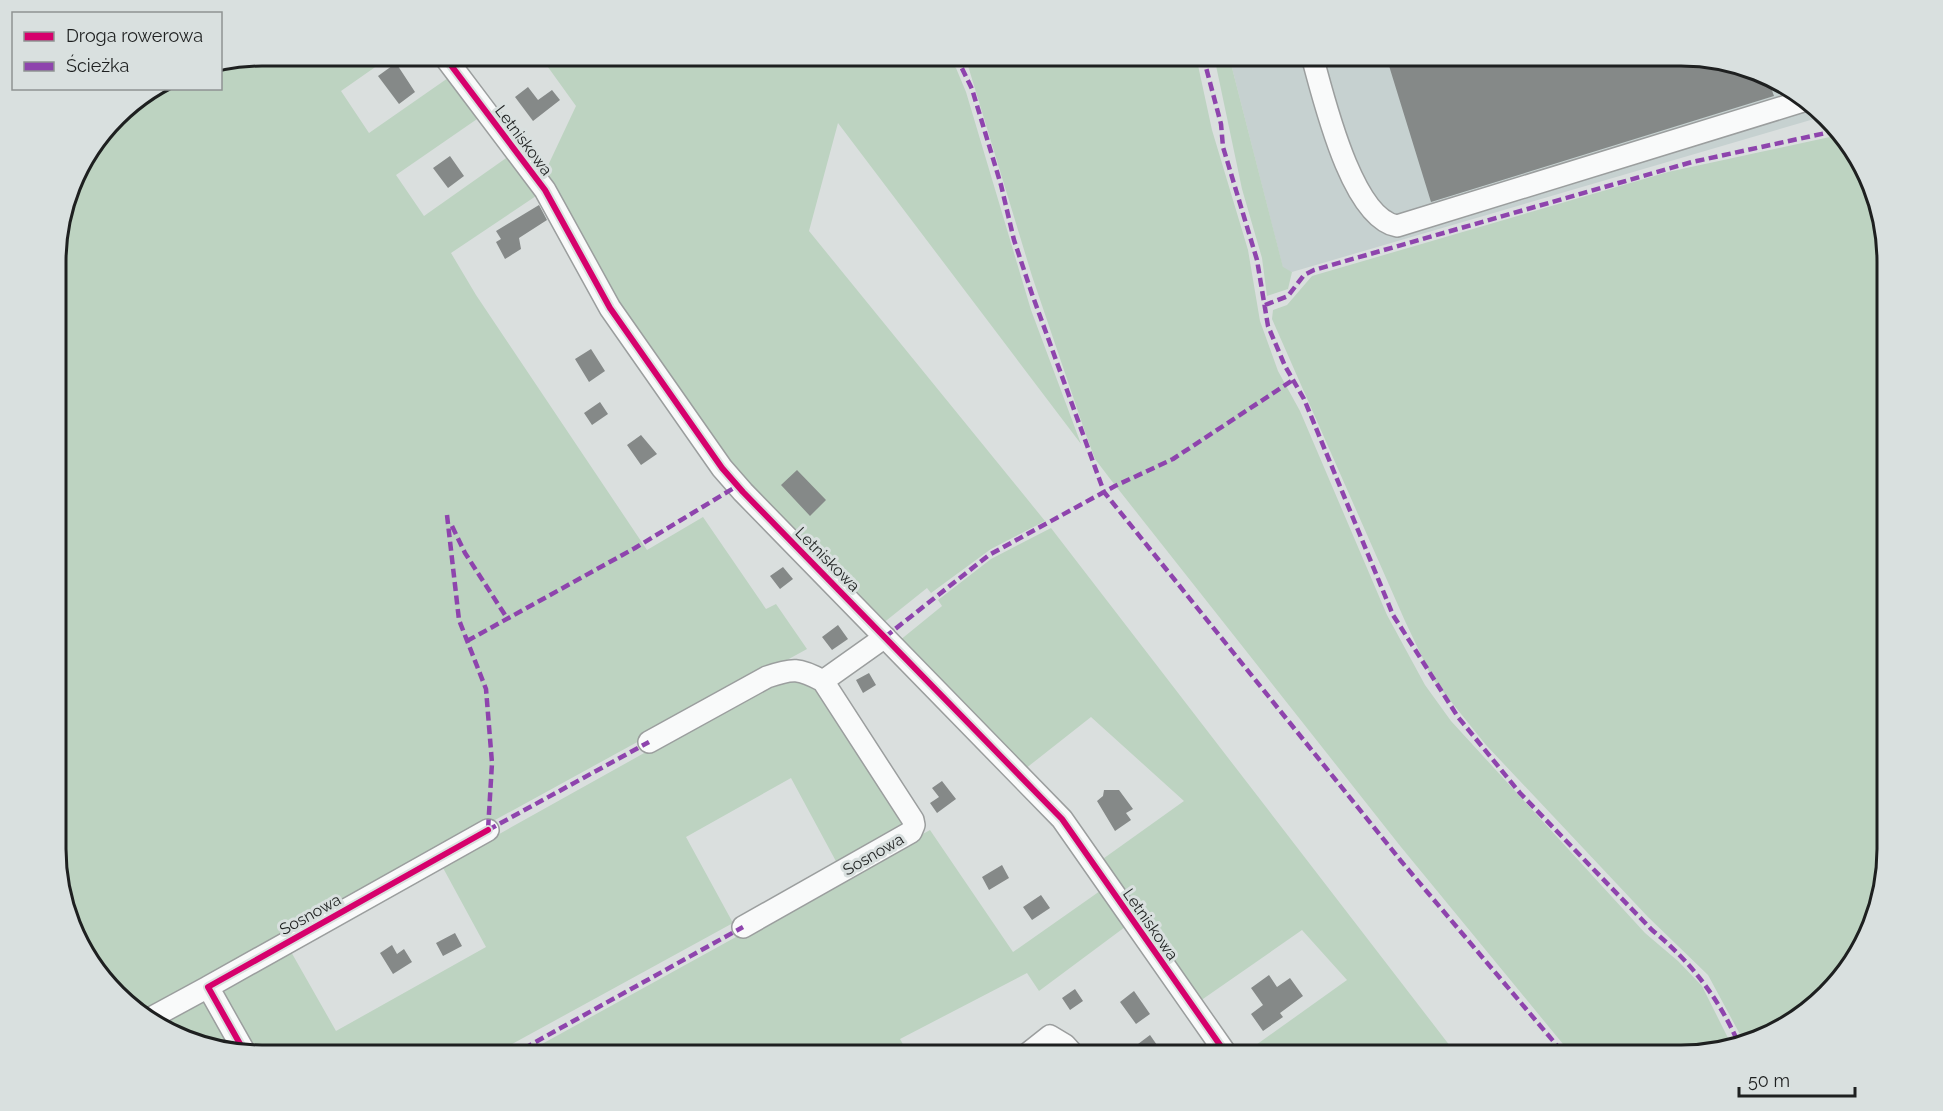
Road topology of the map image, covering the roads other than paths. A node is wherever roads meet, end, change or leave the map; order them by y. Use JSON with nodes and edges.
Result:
{"nodes":[{"id":1,"x":452,"y":66,"type":"edge"},
{"id":2,"x":1315,"y":66,"type":"edge"},
{"id":3,"x":1796,"y":103,"type":"edge"},
{"id":4,"x":885,"y":637,"type":"junction"},
{"id":5,"x":824,"y":681,"type":"junction"},
{"id":6,"x":649,"y":742,"type":"dead end"},
{"id":7,"x":488,"y":830,"type":"dead end"},
{"id":8,"x":743,"y":927,"type":"dead end"},
{"id":9,"x":208,"y":987,"type":"junction"},
{"id":10,"x":157,"y":1015,"type":"edge"},
{"id":11,"x":240,"y":1043,"type":"edge"},
{"id":12,"x":1039,"y":1045,"type":"edge"},
{"id":13,"x":1065,"y":1045,"type":"edge"},
{"id":14,"x":1220,"y":1045,"type":"edge"}],
"edges":[{"from":1,"to":4,"type":"street","name":"Letniskowa"},
{"from":2,"to":3,"type":"street"},
{"from":4,"to":5,"type":"street"},
{"from":4,"to":14,"type":"street","name":"Letniskowa"},
{"from":5,"to":6,"type":"street"},
{"from":5,"to":8,"type":"street","name":"Sosnowa"},
{"from":7,"to":9,"type":"street","name":"Sosnowa"},
{"from":9,"to":10,"type":"street","name":"Sosnowa"},
{"from":9,"to":11,"type":"street"},
{"from":12,"to":13,"type":"street"}]}
